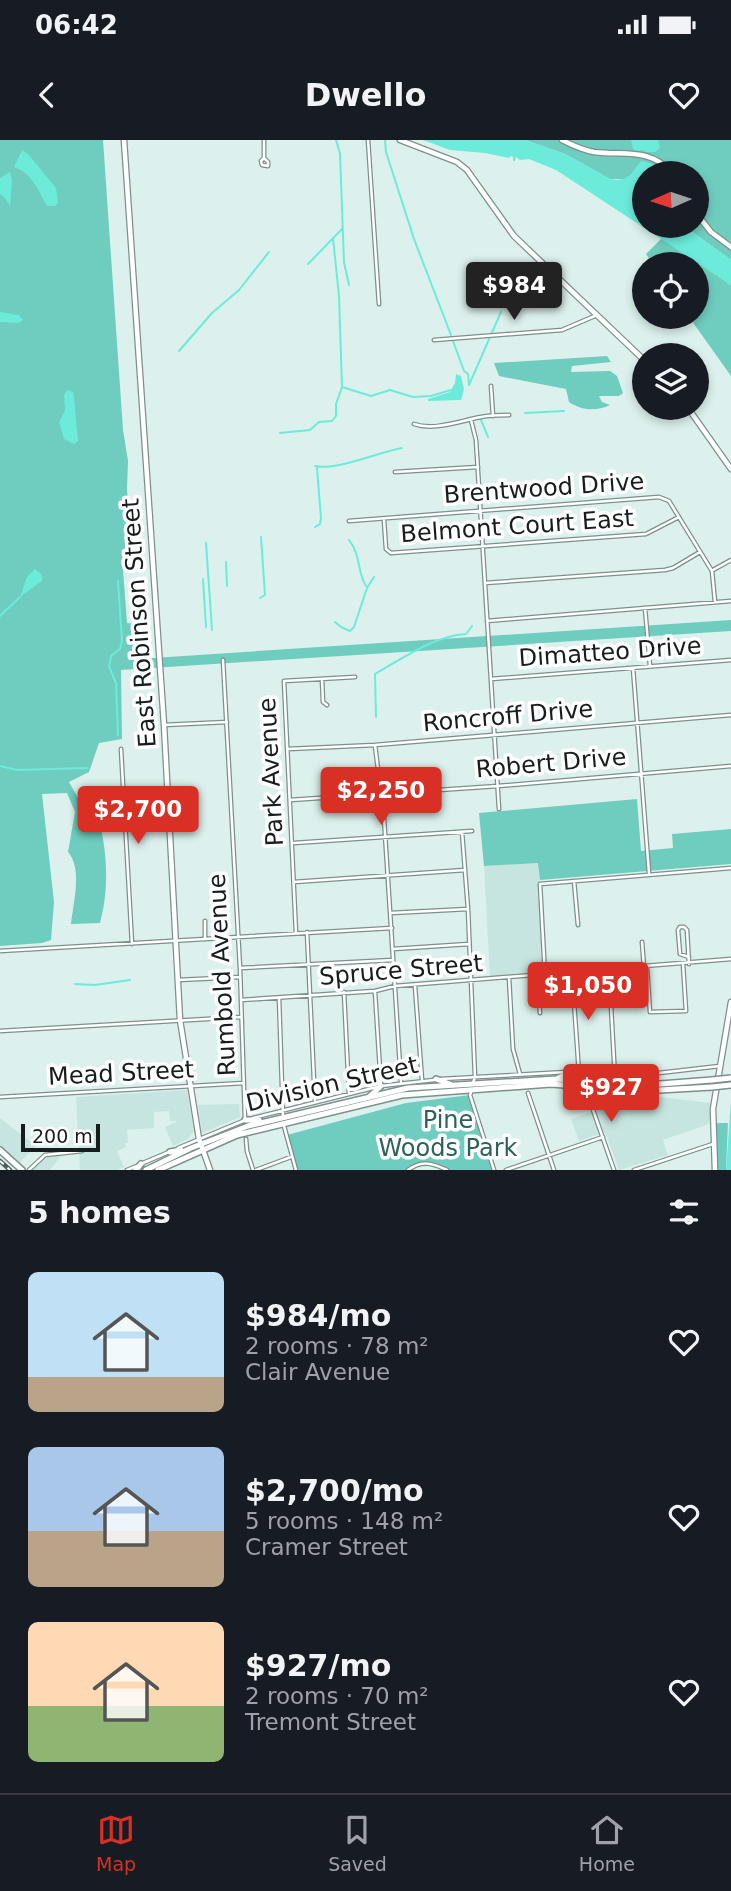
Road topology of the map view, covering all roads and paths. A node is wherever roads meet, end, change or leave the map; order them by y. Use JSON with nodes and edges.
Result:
{"nodes":[{"id":1,"x":124,"y":140,"type":"edge"},
{"id":2,"x":264,"y":140,"type":"edge"},
{"id":3,"x":368,"y":140,"type":"edge"},
{"id":4,"x":400,"y":140,"type":"edge"},
{"id":5,"x":562,"y":140,"type":"edge"},
{"id":6,"x":264,"y":158,"type":"dead end"},
{"id":7,"x":656,"y":161,"type":"edge"},
{"id":8,"x":709,"y":229,"type":"edge"},
{"id":9,"x":731,"y":247,"type":"edge"},
{"id":10,"x":379,"y":304,"type":"dead end"},
{"id":11,"x":597,"y":315,"type":"junction"},
{"id":12,"x":434,"y":340,"type":"dead end"},
{"id":13,"x":632,"y":349,"type":"edge"},
{"id":14,"x":491,"y":386,"type":"dead end"},
{"id":15,"x":493,"y":415,"type":"junction"},
{"id":16,"x":509,"y":415,"type":"dead end"},
{"id":17,"x":471,"y":420,"type":"junction"},
{"id":18,"x":696,"y":420,"type":"edge"},
{"id":19,"x":414,"y":424,"type":"dead end"},
{"id":20,"x":478,"y":467,"type":"junction"},
{"id":21,"x":731,"y":469,"type":"edge"},
{"id":22,"x":395,"y":472,"type":"dead end"},
{"id":23,"x":480,"y":510,"type":"junction"},
{"id":24,"x":679,"y":517,"type":"junction"},
{"id":25,"x":384,"y":518,"type":"junction"},
{"id":26,"x":349,"y":521,"type":"dead end"},
{"id":27,"x":483,"y":547,"type":"junction"},
{"id":28,"x":700,"y":552,"type":"junction"},
{"id":29,"x":731,"y":560,"type":"edge"},
{"id":30,"x":712,"y":571,"type":"junction"},
{"id":31,"x":485,"y":583,"type":"junction"},
{"id":32,"x":731,"y":601,"type":"edge"},
{"id":33,"x":715,"y":602,"type":"junction"},
{"id":34,"x":645,"y":608,"type":"junction"},
{"id":35,"x":487,"y":621,"type":"junction"},
{"id":36,"x":223,"y":660,"type":"dead end"},
{"id":37,"x":731,"y":660,"type":"edge"},
{"id":38,"x":650,"y":666,"type":"junction"},
{"id":39,"x":633,"y":668,"type":"junction"},
{"id":40,"x":355,"y":677,"type":"dead end"},
{"id":41,"x":322,"y":679,"type":"junction"},
{"id":42,"x":491,"y":679,"type":"junction"},
{"id":43,"x":327,"y":705,"type":"dead end"},
{"id":44,"x":731,"y":715,"type":"edge"},
{"id":45,"x":227,"y":722,"type":"junction"},
{"id":46,"x":638,"y":722,"type":"junction"},
{"id":47,"x":164,"y":725,"type":"junction"},
{"id":48,"x":495,"y":734,"type":"junction"},
{"id":49,"x":375,"y":745,"type":"junction"},
{"id":50,"x":121,"y":748,"type":"dead end"},
{"id":51,"x":288,"y":749,"type":"junction"},
{"id":52,"x":731,"y":766,"type":"edge"},
{"id":53,"x":642,"y":773,"type":"junction"},
{"id":54,"x":498,"y":786,"type":"junction"},
{"id":55,"x":381,"y":794,"type":"junction"},
{"id":56,"x":290,"y":800,"type":"junction"},
{"id":57,"x":499,"y":809,"type":"dead end"},
{"id":58,"x":472,"y":831,"type":"dead end"},
{"id":59,"x":462,"y":832,"type":"junction"},
{"id":60,"x":386,"y":838,"type":"junction"},
{"id":61,"x":292,"y":843,"type":"junction"},
{"id":62,"x":731,"y":868,"type":"edge"},
{"id":63,"x":465,"y":870,"type":"junction"},
{"id":64,"x":649,"y":873,"type":"junction"},
{"id":65,"x":389,"y":876,"type":"junction"},
{"id":66,"x":574,"y":881,"type":"junction"},
{"id":67,"x":294,"y":882,"type":"junction"},
{"id":68,"x":468,"y":909,"type":"junction"},
{"id":69,"x":391,"y":914,"type":"junction"},
{"id":70,"x":205,"y":921,"type":"dead end"},
{"id":71,"x":578,"y":925,"type":"dead end"},
{"id":72,"x":392,"y":928,"type":"junction"},
{"id":73,"x":307,"y":932,"type":"junction"},
{"id":74,"x":296,"y":933,"type":"junction"},
{"id":75,"x":238,"y":937,"type":"junction"},
{"id":76,"x":205,"y":939,"type":"junction"},
{"id":77,"x":176,"y":941,"type":"junction"},
{"id":78,"x":642,"y":942,"type":"dead end"},
{"id":79,"x":131,"y":944,"type":"junction"},
{"id":80,"x":469,"y":944,"type":"junction"},
{"id":81,"x":393,"y":949,"type":"junction"},
{"id":82,"x":0,"y":951,"type":"edge"},
{"id":83,"x":689,"y":957,"type":"junction"},
{"id":84,"x":393,"y":960,"type":"junction"},
{"id":85,"x":731,"y":960,"type":"edge"},
{"id":86,"x":309,"y":964,"type":"junction"},
{"id":87,"x":683,"y":964,"type":"junction"},
{"id":88,"x":689,"y":964,"type":"junction"},
{"id":89,"x":646,"y":967,"type":"junction"},
{"id":90,"x":240,"y":968,"type":"junction"},
{"id":91,"x":610,"y":970,"type":"junction"},
{"id":92,"x":572,"y":973,"type":"junction"},
{"id":93,"x":545,"y":975,"type":"junction"},
{"id":94,"x":537,"y":976,"type":"junction"},
{"id":95,"x":240,"y":977,"type":"junction"},
{"id":96,"x":509,"y":978,"type":"junction"},
{"id":97,"x":178,"y":981,"type":"junction"},
{"id":98,"x":471,"y":981,"type":"junction"},
{"id":99,"x":415,"y":985,"type":"junction"},
{"id":100,"x":395,"y":986,"type":"junction"},
{"id":101,"x":375,"y":991,"type":"junction"},
{"id":102,"x":344,"y":992,"type":"junction"},
{"id":103,"x":310,"y":995,"type":"junction"},
{"id":104,"x":279,"y":998,"type":"junction"},
{"id":105,"x":241,"y":1000,"type":"junction"},
{"id":106,"x":731,"y":1002,"type":"edge"},
{"id":107,"x":540,"y":1013,"type":"dead end"},
{"id":108,"x":241,"y":1017,"type":"junction"},
{"id":109,"x":180,"y":1020,"type":"junction"},
{"id":110,"x":0,"y":1031,"type":"edge"},
{"id":111,"x":720,"y":1066,"type":"junction"},
{"id":112,"x":572,"y":1072,"type":"junction"},
{"id":113,"x":579,"y":1073,"type":"junction"},
{"id":114,"x":520,"y":1074,"type":"junction"},
{"id":115,"x":615,"y":1078,"type":"junction"},
{"id":116,"x":731,"y":1078,"type":"edge"},
{"id":117,"x":436,"y":1079,"type":"junction"},
{"id":118,"x":556,"y":1079,"type":"junction"},
{"id":119,"x":422,"y":1080,"type":"junction"},
{"id":120,"x":401,"y":1082,"type":"junction"},
{"id":121,"x":244,"y":1083,"type":"junction"},
{"id":122,"x":583,"y":1083,"type":"junction"},
{"id":123,"x":712,"y":1083,"type":"junction"},
{"id":124,"x":473,"y":1084,"type":"junction"},
{"id":125,"x":633,"y":1084,"type":"junction"},
{"id":126,"x":453,"y":1085,"type":"junction"},
{"id":127,"x":731,"y":1085,"type":"edge"},
{"id":128,"x":190,"y":1086,"type":"junction"},
{"id":129,"x":381,"y":1086,"type":"junction"},
{"id":130,"x":528,"y":1093,"type":"dead end"},
{"id":131,"x":349,"y":1094,"type":"junction"},
{"id":132,"x":370,"y":1096,"type":"junction"},
{"id":133,"x":0,"y":1097,"type":"edge"},
{"id":134,"x":315,"y":1102,"type":"junction"},
{"id":135,"x":282,"y":1110,"type":"junction"},
{"id":136,"x":245,"y":1120,"type":"junction"},
{"id":137,"x":283,"y":1120,"type":"junction"},
{"id":138,"x":269,"y":1121,"type":"junction"},
{"id":139,"x":603,"y":1137,"type":"junction"},
{"id":140,"x":246,"y":1139,"type":"dead end"},
{"id":141,"x":201,"y":1144,"type":"junction"},
{"id":142,"x":713,"y":1144,"type":"junction"},
{"id":143,"x":191,"y":1148,"type":"junction"},
{"id":144,"x":0,"y":1150,"type":"edge"},
{"id":145,"x":82,"y":1151,"type":"dead end"},
{"id":146,"x":170,"y":1152,"type":"junction"},
{"id":147,"x":550,"y":1156,"type":"junction"},
{"id":148,"x":291,"y":1157,"type":"junction"},
{"id":149,"x":141,"y":1164,"type":"junction"},
{"id":150,"x":22,"y":1170,"type":"edge"},
{"id":151,"x":29,"y":1170,"type":"edge"},
{"id":152,"x":127,"y":1170,"type":"edge"},
{"id":153,"x":136,"y":1170,"type":"edge"},
{"id":154,"x":146,"y":1170,"type":"edge"},
{"id":155,"x":158,"y":1170,"type":"edge"},
{"id":156,"x":210,"y":1170,"type":"edge"},
{"id":157,"x":254,"y":1170,"type":"edge"},
{"id":158,"x":296,"y":1170,"type":"edge"},
{"id":159,"x":408,"y":1170,"type":"edge"},
{"id":160,"x":447,"y":1170,"type":"edge"},
{"id":161,"x":494,"y":1170,"type":"edge"},
{"id":162,"x":506,"y":1170,"type":"edge"},
{"id":163,"x":554,"y":1170,"type":"edge"},
{"id":164,"x":614,"y":1170,"type":"edge"},
{"id":165,"x":634,"y":1170,"type":"edge"},
{"id":166,"x":715,"y":1170,"type":"edge"}],
"edges":[{"from":1,"to":47,"type":"street","name":"East Robinson Street"},
{"from":2,"to":6,"type":"street"},
{"from":3,"to":10,"type":"street"},
{"from":4,"to":11,"type":"street"},
{"from":5,"to":7,"type":"street"},
{"from":8,"to":9,"type":"street"},
{"from":11,"to":12,"type":"street"},
{"from":11,"to":13,"type":"street"},
{"from":14,"to":15,"type":"street"},
{"from":15,"to":16,"type":"street"},
{"from":15,"to":17,"type":"street"},
{"from":17,"to":19,"type":"street"},
{"from":17,"to":20,"type":"street"},
{"from":18,"to":21,"type":"street"},
{"from":20,"to":22,"type":"street"},
{"from":20,"to":23,"type":"street"},
{"from":23,"to":24,"type":"street","name":"Brentwood Drive"},
{"from":23,"to":25,"type":"street","name":"Brentwood Drive"},
{"from":23,"to":27,"type":"street"},
{"from":24,"to":27,"type":"street","name":"Belmont Court East"},
{"from":24,"to":28,"type":"street","name":"Brentwood Drive"},
{"from":25,"to":26,"type":"street","name":"Brentwood Drive"},
{"from":25,"to":27,"type":"street","name":"Belmont Court East"},
{"from":27,"to":31,"type":"street"},
{"from":28,"to":30,"type":"street","name":"Brentwood Drive"},
{"from":28,"to":31,"type":"street"},
{"from":29,"to":30,"type":"street"},
{"from":30,"to":33,"type":"street","name":"Brentwood Drive"},
{"from":31,"to":35,"type":"street"},
{"from":32,"to":33,"type":"street"},
{"from":33,"to":34,"type":"street"},
{"from":34,"to":35,"type":"street"},
{"from":34,"to":38,"type":"street"},
{"from":35,"to":42,"type":"street"},
{"from":36,"to":45,"type":"street","name":"Rumbold Avenue"},
{"from":37,"to":38,"type":"street","name":"Dimatteo Drive"},
{"from":38,"to":39,"type":"street","name":"Dimatteo Drive"},
{"from":39,"to":42,"type":"street","name":"Dimatteo Drive"},
{"from":39,"to":46,"type":"street"},
{"from":40,"to":41,"type":"street","name":"Park Avenue"},
{"from":41,"to":43,"type":"street"},
{"from":41,"to":51,"type":"street","name":"Park Avenue"},
{"from":42,"to":48,"type":"street"},
{"from":44,"to":46,"type":"street","name":"Roncroff Drive"},
{"from":45,"to":47,"type":"street"},
{"from":45,"to":75,"type":"street","name":"Rumbold Avenue"},
{"from":46,"to":48,"type":"street","name":"Roncroff Drive"},
{"from":46,"to":53,"type":"street"},
{"from":47,"to":77,"type":"street","name":"East Robinson Street"},
{"from":48,"to":49,"type":"street","name":"Roncroff Drive"},
{"from":48,"to":54,"type":"street"},
{"from":49,"to":51,"type":"street","name":"Roncroff Drive"},
{"from":49,"to":55,"type":"street"},
{"from":50,"to":79,"type":"street"},
{"from":51,"to":56,"type":"street","name":"Park Avenue"},
{"from":52,"to":53,"type":"street","name":"Robert Drive"},
{"from":53,"to":54,"type":"street","name":"Robert Drive"},
{"from":53,"to":64,"type":"street"},
{"from":54,"to":55,"type":"street","name":"Robert Drive"},
{"from":54,"to":57,"type":"street"},
{"from":55,"to":56,"type":"street","name":"Robert Drive"},
{"from":55,"to":60,"type":"street"},
{"from":56,"to":61,"type":"street","name":"Park Avenue"},
{"from":58,"to":59,"type":"street"},
{"from":59,"to":60,"type":"street"},
{"from":59,"to":63,"type":"street"},
{"from":60,"to":61,"type":"street"},
{"from":60,"to":65,"type":"street"},
{"from":61,"to":67,"type":"street","name":"Park Avenue"},
{"from":62,"to":64,"type":"street"},
{"from":63,"to":65,"type":"street"},
{"from":63,"to":68,"type":"street"},
{"from":64,"to":66,"type":"street"},
{"from":65,"to":67,"type":"street"},
{"from":65,"to":69,"type":"street"},
{"from":66,"to":71,"type":"street"},
{"from":66,"to":93,"type":"street"},
{"from":67,"to":74,"type":"street","name":"Park Avenue"},
{"from":68,"to":69,"type":"street"},
{"from":68,"to":80,"type":"street"},
{"from":69,"to":72,"type":"street"},
{"from":70,"to":76,"type":"street"},
{"from":72,"to":73,"type":"street"},
{"from":72,"to":81,"type":"street"},
{"from":73,"to":74,"type":"street"},
{"from":73,"to":86,"type":"street"},
{"from":74,"to":75,"type":"street"},
{"from":75,"to":76,"type":"street"},
{"from":75,"to":90,"type":"street","name":"Rumbold Avenue"},
{"from":76,"to":77,"type":"street"},
{"from":77,"to":79,"type":"street"},
{"from":77,"to":97,"type":"street","name":"East Robinson Street"},
{"from":78,"to":89,"type":"street"},
{"from":79,"to":82,"type":"street"},
{"from":80,"to":81,"type":"street"},
{"from":80,"to":98,"type":"street"},
{"from":81,"to":84,"type":"street"},
{"from":83,"to":83,"type":"street"},
{"from":83,"to":88,"type":"street"},
{"from":84,"to":86,"type":"street"},
{"from":84,"to":100,"type":"street"},
{"from":85,"to":88,"type":"street","name":"Spruce Street"},
{"from":86,"to":90,"type":"street"},
{"from":86,"to":103,"type":"street"},
{"from":87,"to":88,"type":"street","name":"Spruce Street"},
{"from":87,"to":89,"type":"street","name":"Spruce Street"},
{"from":87,"to":89,"type":"street"},
{"from":89,"to":91,"type":"street","name":"Spruce Street"},
{"from":90,"to":95,"type":"street","name":"Rumbold Avenue"},
{"from":91,"to":92,"type":"street","name":"Spruce Street"},
{"from":91,"to":115,"type":"street"},
{"from":92,"to":93,"type":"street","name":"Spruce Street"},
{"from":92,"to":113,"type":"street"},
{"from":93,"to":94,"type":"street","name":"Spruce Street"},
{"from":94,"to":96,"type":"street","name":"Spruce Street"},
{"from":94,"to":107,"type":"street"},
{"from":95,"to":97,"type":"street"},
{"from":95,"to":105,"type":"street","name":"Rumbold Avenue"},
{"from":96,"to":98,"type":"street","name":"Spruce Street"},
{"from":96,"to":114,"type":"street"},
{"from":97,"to":109,"type":"street","name":"East Robinson Street"},
{"from":98,"to":99,"type":"street","name":"Spruce Street"},
{"from":98,"to":124,"type":"street"},
{"from":99,"to":100,"type":"street","name":"Spruce Street"},
{"from":99,"to":119,"type":"street"},
{"from":100,"to":101,"type":"street","name":"Spruce Street"},
{"from":100,"to":120,"type":"street"},
{"from":101,"to":102,"type":"street","name":"Spruce Street"},
{"from":101,"to":129,"type":"street"},
{"from":102,"to":103,"type":"street","name":"Spruce Street"},
{"from":102,"to":131,"type":"street"},
{"from":103,"to":104,"type":"street","name":"Spruce Street"},
{"from":103,"to":134,"type":"street"},
{"from":104,"to":105,"type":"street","name":"Spruce Street"},
{"from":104,"to":135,"type":"street"},
{"from":105,"to":108,"type":"street","name":"Rumbold Avenue"},
{"from":106,"to":111,"type":"street"},
{"from":108,"to":109,"type":"street"},
{"from":108,"to":121,"type":"street","name":"Rumbold Avenue"},
{"from":109,"to":110,"type":"street"},
{"from":109,"to":128,"type":"street","name":"East Robinson Street"},
{"from":111,"to":115,"type":"street","name":"Division Street"},
{"from":111,"to":142,"type":"street"},
{"from":112,"to":113,"type":"street","name":"Division Street"},
{"from":112,"to":114,"type":"street","name":"Division Street"},
{"from":112,"to":118,"type":"main road"},
{"from":113,"to":115,"type":"street","name":"Division Street"},
{"from":113,"to":122,"type":"street"},
{"from":114,"to":124,"type":"street","name":"Division Street"},
{"from":115,"to":125,"type":"main road"},
{"from":116,"to":123,"type":"main road","bridge":true},
{"from":117,"to":119,"type":"street","name":"Division Street"},
{"from":117,"to":124,"type":"street","name":"Division Street"},
{"from":117,"to":126,"type":"main road"},
{"from":118,"to":122,"type":"main road"},
{"from":118,"to":124,"type":"main road"},
{"from":119,"to":120,"type":"street","name":"Division Street"},
{"from":120,"to":129,"type":"street","name":"Division Street"},
{"from":121,"to":128,"type":"street","name":"Mead Street"},
{"from":121,"to":136,"type":"street","name":"Rumbold Avenue"},
{"from":122,"to":123,"type":"main road"},
{"from":122,"to":124,"type":"main road"},
{"from":122,"to":125,"type":"main road"},
{"from":122,"to":139,"type":"street"},
{"from":123,"to":125,"type":"main road"},
{"from":123,"to":127,"type":"main road","bridge":true},
{"from":124,"to":126,"type":"main road"},
{"from":124,"to":137,"type":"main road"},
{"from":124,"to":161,"type":"street"},
{"from":126,"to":132,"type":"main road"},
{"from":128,"to":133,"type":"street","name":"Mead Street"},
{"from":128,"to":141,"type":"street","name":"East Robinson Street"},
{"from":129,"to":131,"type":"street","name":"Division Street"},
{"from":129,"to":132,"type":"main road"},
{"from":130,"to":147,"type":"street"},
{"from":131,"to":134,"type":"street","name":"Division Street"},
{"from":132,"to":137,"type":"main road"},
{"from":134,"to":135,"type":"street","name":"Division Street"},
{"from":135,"to":136,"type":"street","name":"Division Street"},
{"from":135,"to":137,"type":"street"},
{"from":136,"to":138,"type":"main road"},
{"from":136,"to":141,"type":"street","name":"Division Street"},
{"from":137,"to":138,"type":"main road"},
{"from":137,"to":141,"type":"main road"},
{"from":137,"to":148,"type":"street"},
{"from":138,"to":141,"type":"main road"},
{"from":139,"to":147,"type":"street"},
{"from":139,"to":164,"type":"street"},
{"from":140,"to":157,"type":"street"},
{"from":141,"to":143,"type":"main road"},
{"from":141,"to":146,"type":"street","name":"Division Street"},
{"from":141,"to":155,"type":"main road"},
{"from":141,"to":156,"type":"street","name":"East Robinson Street"},
{"from":142,"to":165,"type":"street"},
{"from":142,"to":166,"type":"street"},
{"from":143,"to":146,"type":"main road"},
{"from":143,"to":154,"type":"main road"},
{"from":144,"to":150,"type":"main road"},
{"from":145,"to":151,"type":"street"},
{"from":146,"to":149,"type":"street","name":"Division Street"},
{"from":147,"to":162,"type":"street"},
{"from":147,"to":163,"type":"street"},
{"from":148,"to":157,"type":"street"},
{"from":148,"to":158,"type":"street"},
{"from":149,"to":152,"type":"street","name":"Division Street"},
{"from":149,"to":153,"type":"main road"},
{"from":159,"to":160,"type":"street"}]}
